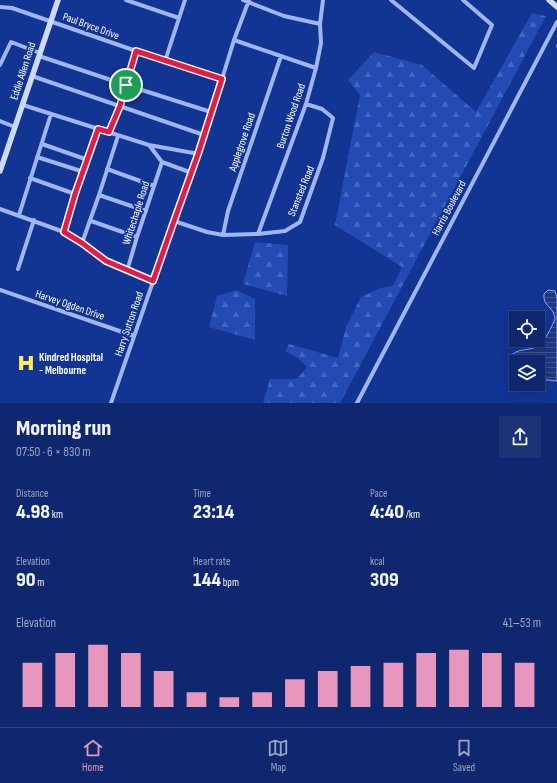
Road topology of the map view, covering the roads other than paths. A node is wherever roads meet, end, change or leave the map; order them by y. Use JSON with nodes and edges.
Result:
{"nodes":[{"id":1,"x":58,"y":0,"type":"edge"},
{"id":2,"x":126,"y":0,"type":"edge"},
{"id":3,"x":185,"y":0,"type":"edge"},
{"id":4,"x":243,"y":0,"type":"edge"},
{"id":5,"x":323,"y":0,"type":"edge"},
{"id":6,"x":391,"y":0,"type":"edge"},
{"id":7,"x":463,"y":0,"type":"edge"},
{"id":8,"x":549,"y":0,"type":"edge"},
{"id":9,"x":249,"y":1,"type":"edge"},
{"id":10,"x":0,"y":7,"type":"edge"},
{"id":11,"x":557,"y":7,"type":"edge"},
{"id":12,"x":179,"y":18,"type":"junction"},
{"id":13,"x":50,"y":21,"type":"junction"},
{"id":14,"x":557,"y":22,"type":"edge"},
{"id":15,"x":320,"y":24,"type":"junction"},
{"id":16,"x":234,"y":40,"type":"junction"},
{"id":17,"x":136,"y":51,"type":"junction"},
{"id":18,"x":39,"y":55,"type":"junction"},
{"id":19,"x":281,"y":56,"type":"junction"},
{"id":20,"x":165,"y":61,"type":"junction"},
{"id":21,"x":0,"y":66,"type":"edge"},
{"id":22,"x":316,"y":68,"type":"junction"},
{"id":23,"x":32,"y":76,"type":"junction"},
{"id":24,"x":222,"y":79,"type":"junction"},
{"id":25,"x":126,"y":85,"type":"junction"},
{"id":26,"x":23,"y":104,"type":"junction"},
{"id":27,"x":306,"y":104,"type":"junction"},
{"id":28,"x":120,"y":106,"type":"junction"},
{"id":29,"x":211,"y":112,"type":"junction"},
{"id":30,"x":51,"y":114,"type":"junction"},
{"id":31,"x":0,"y":121,"type":"edge"},
{"id":32,"x":15,"y":127,"type":"junction"},
{"id":33,"x":98,"y":129,"type":"junction"},
{"id":34,"x":109,"y":132,"type":"junction"},
{"id":35,"x":204,"y":135,"type":"junction"},
{"id":36,"x":118,"y":136,"type":"junction"},
{"id":37,"x":42,"y":144,"type":"junction"},
{"id":38,"x":149,"y":145,"type":"junction"},
{"id":39,"x":198,"y":154,"type":"junction"},
{"id":40,"x":38,"y":157,"type":"junction"},
{"id":41,"x":88,"y":160,"type":"junction"},
{"id":42,"x":162,"y":162,"type":"junction"},
{"id":43,"x":107,"y":168,"type":"junction"},
{"id":44,"x":0,"y":172,"type":"edge"},
{"id":45,"x":84,"y":172,"type":"junction"},
{"id":46,"x":192,"y":173,"type":"junction"},
{"id":47,"x":30,"y":178,"type":"junction"},
{"id":48,"x":154,"y":186,"type":"junction"},
{"id":49,"x":75,"y":194,"type":"junction"},
{"id":50,"x":100,"y":196,"type":"junction"},
{"id":51,"x":0,"y":209,"type":"edge"},
{"id":52,"x":146,"y":211,"type":"junction"},
{"id":53,"x":19,"y":214,"type":"junction"},
{"id":54,"x":34,"y":220,"type":"junction"},
{"id":55,"x":91,"y":221,"type":"junction"},
{"id":56,"x":174,"y":221,"type":"junction"},
{"id":57,"x":64,"y":232,"type":"junction"},
{"id":58,"x":223,"y":234,"type":"junction"},
{"id":59,"x":258,"y":234,"type":"junction"},
{"id":60,"x":136,"y":237,"type":"junction"},
{"id":61,"x":82,"y":243,"type":"junction"},
{"id":62,"x":18,"y":269,"type":"dead end"},
{"id":63,"x":127,"y":271,"type":"junction"},
{"id":64,"x":153,"y":281,"type":"junction"},
{"id":65,"x":0,"y":290,"type":"edge"},
{"id":66,"x":134,"y":336,"type":"junction"},
{"id":67,"x":111,"y":403,"type":"edge"},
{"id":68,"x":357,"y":403,"type":"edge"}],
"edges":[{"from":1,"to":13,"type":"street","name":"Eddie Allen Road"},
{"from":2,"to":12,"type":"street"},
{"from":3,"to":12,"type":"street"},
{"from":4,"to":9,"type":"street"},
{"from":5,"to":15,"type":"street","name":"Burton Wood Road"},
{"from":6,"to":7,"type":"street"},
{"from":8,"to":11,"type":"street"},
{"from":9,"to":15,"type":"street"},
{"from":9,"to":16,"type":"street","name":"Harry Sutton Road"},
{"from":10,"to":13,"type":"street","name":"Paul Bryce Drive"},
{"from":12,"to":20,"type":"street"},
{"from":13,"to":17,"type":"street","name":"Paul Bryce Drive"},
{"from":13,"to":18,"type":"street","name":"Eddie Allen Road"},
{"from":14,"to":68,"type":"street","name":"Harris Boulevard"},
{"from":15,"to":22,"type":"street","name":"Burton Wood Road"},
{"from":16,"to":19,"type":"street"},
{"from":16,"to":24,"type":"street","name":"Harry Sutton Road"},
{"from":17,"to":20,"type":"street","name":"Paul Bryce Drive"},
{"from":17,"to":25,"type":"street"},
{"from":18,"to":21,"type":"street"},
{"from":18,"to":23,"type":"street","name":"Eddie Allen Road"},
{"from":18,"to":25,"type":"street"},
{"from":19,"to":22,"type":"street"},
{"from":19,"to":58,"type":"street","name":"Applegrove Road"},
{"from":20,"to":24,"type":"street","name":"Paul Bryce Drive"},
{"from":22,"to":27,"type":"street","name":"Burton Wood Road"},
{"from":23,"to":26,"type":"street","name":"Eddie Allen Road"},
{"from":23,"to":28,"type":"street"},
{"from":24,"to":29,"type":"street","name":"Harry Sutton Road"},
{"from":25,"to":28,"type":"street"},
{"from":25,"to":29,"type":"street"},
{"from":26,"to":30,"type":"street"},
{"from":26,"to":32,"type":"street","name":"Eddie Allen Road"},
{"from":27,"to":59,"type":"street","name":"Burton Wood Road"},
{"from":27,"to":59,"type":"street","name":"Stansted Road"},
{"from":28,"to":34,"type":"street"},
{"from":28,"to":35,"type":"street"},
{"from":29,"to":35,"type":"street","name":"Harry Sutton Road"},
{"from":30,"to":33,"type":"street"},
{"from":30,"to":37,"type":"street"},
{"from":31,"to":32,"type":"street"},
{"from":32,"to":44,"type":"street","name":"Eddie Allen Road"},
{"from":33,"to":34,"type":"street"},
{"from":33,"to":41,"type":"street"},
{"from":34,"to":36,"type":"street"},
{"from":35,"to":39,"type":"street","name":"Harry Sutton Road"},
{"from":36,"to":38,"type":"street"},
{"from":36,"to":43,"type":"street"},
{"from":37,"to":40,"type":"street"},
{"from":37,"to":41,"type":"street"},
{"from":38,"to":39,"type":"street"},
{"from":38,"to":42,"type":"street"},
{"from":39,"to":46,"type":"street","name":"Harry Sutton Road"},
{"from":40,"to":45,"type":"street"},
{"from":40,"to":47,"type":"street"},
{"from":41,"to":45,"type":"street"},
{"from":42,"to":46,"type":"street"},
{"from":42,"to":48,"type":"street","name":"Whitechaple Road"},
{"from":43,"to":48,"type":"street"},
{"from":43,"to":50,"type":"street"},
{"from":45,"to":49,"type":"street"},
{"from":46,"to":56,"type":"street","name":"Harry Sutton Road"},
{"from":47,"to":49,"type":"street"},
{"from":47,"to":53,"type":"street"},
{"from":48,"to":52,"type":"street","name":"Whitechaple Road"},
{"from":49,"to":57,"type":"street"},
{"from":50,"to":52,"type":"street"},
{"from":50,"to":55,"type":"street"},
{"from":51,"to":53,"type":"street"},
{"from":52,"to":60,"type":"street","name":"Whitechaple Road"},
{"from":53,"to":54,"type":"street"},
{"from":54,"to":57,"type":"street"},
{"from":54,"to":62,"type":"street"},
{"from":55,"to":60,"type":"street"},
{"from":55,"to":61,"type":"street"},
{"from":56,"to":58,"type":"street","name":"Stansted Road"},
{"from":56,"to":64,"type":"street","name":"Harry Sutton Road"},
{"from":57,"to":61,"type":"street"},
{"from":58,"to":59,"type":"street","name":"Stansted Road"},
{"from":60,"to":63,"type":"street","name":"Whitechaple Road"},
{"from":61,"to":63,"type":"street"},
{"from":63,"to":64,"type":"street"},
{"from":64,"to":66,"type":"street","name":"Harry Sutton Road"},
{"from":65,"to":66,"type":"street","name":"Harvey Ogden Drive"},
{"from":66,"to":67,"type":"street","name":"Harry Sutton Road"}]}
